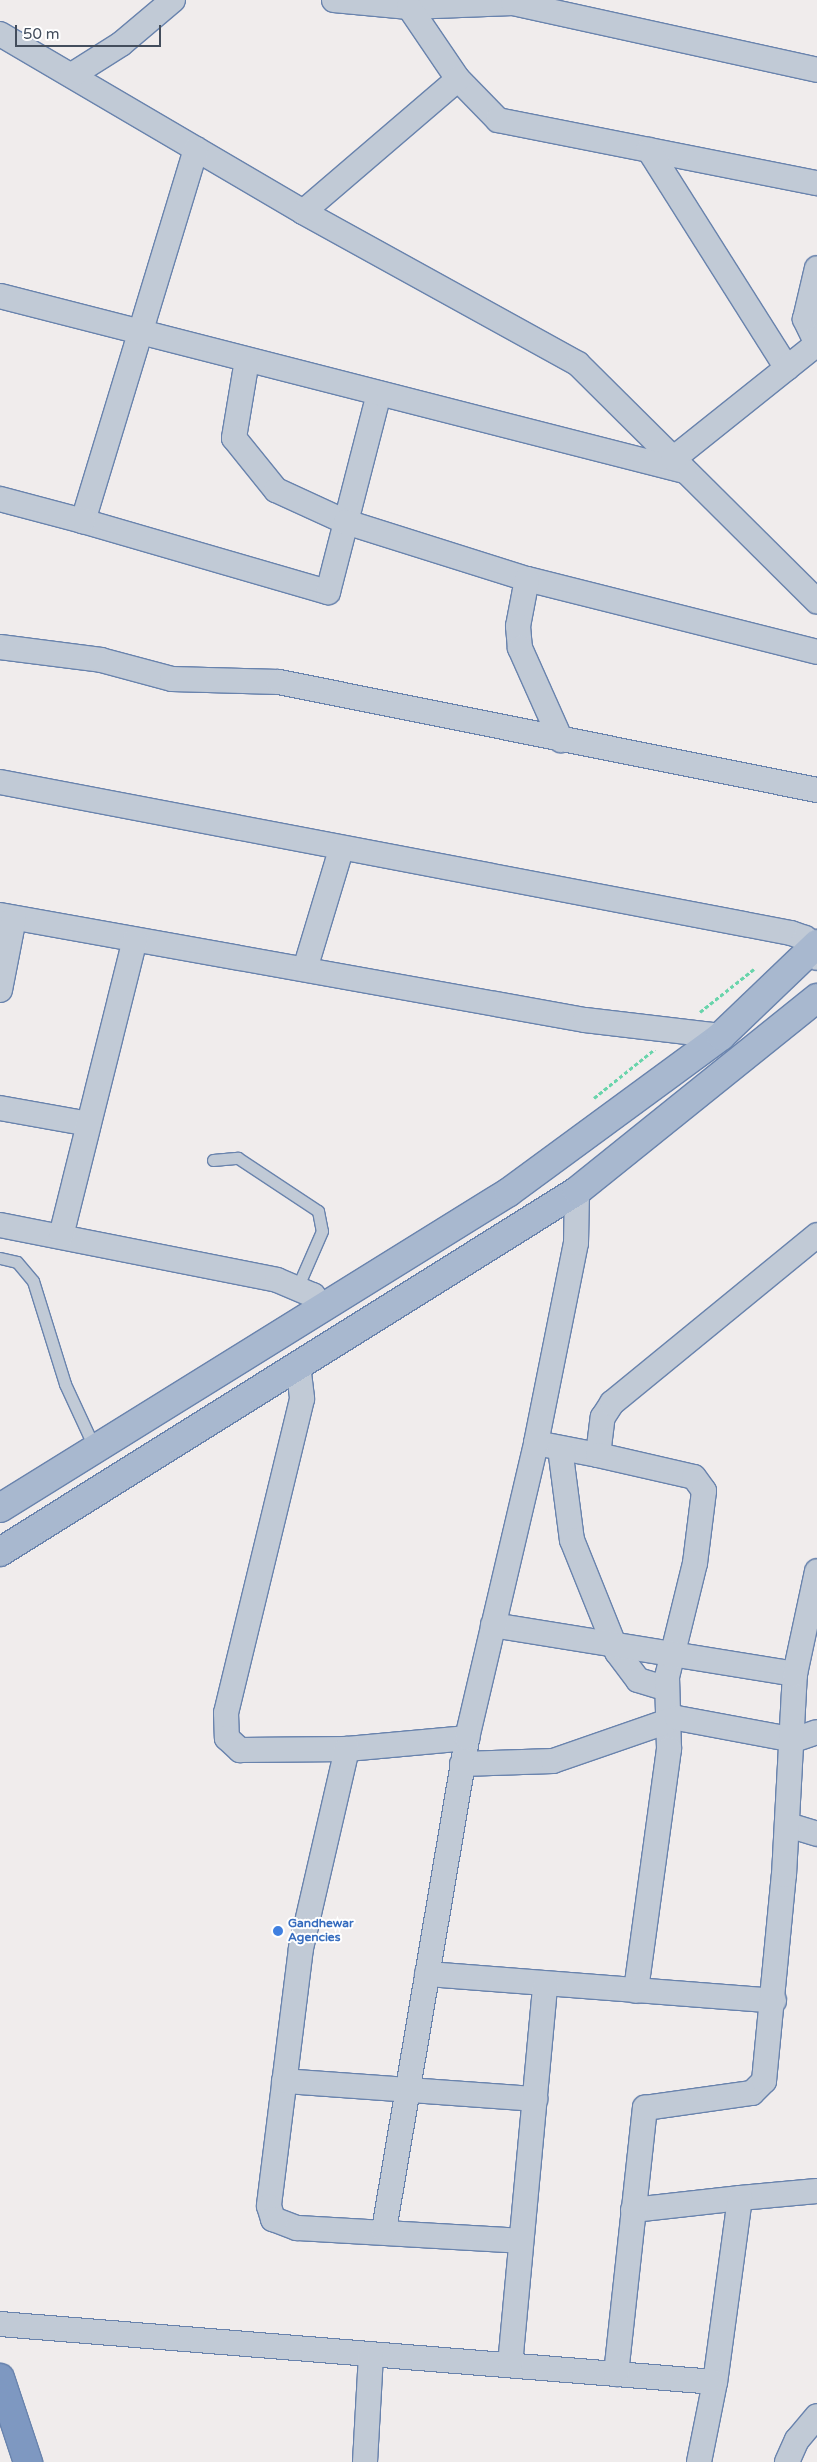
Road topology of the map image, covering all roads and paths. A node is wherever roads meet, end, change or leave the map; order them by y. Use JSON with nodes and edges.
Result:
{"nodes":[{"id":1,"x":173,"y":0,"type":"edge"},
{"id":2,"x":334,"y":0,"type":"edge"},
{"id":3,"x":409,"y":7,"type":"junction"},
{"id":4,"x":0,"y":34,"type":"edge"},
{"id":5,"x":817,"y":70,"type":"edge"},
{"id":6,"x":72,"y":75,"type":"junction"},
{"id":7,"x":458,"y":79,"type":"junction"},
{"id":8,"x":196,"y":149,"type":"junction"},
{"id":9,"x":649,"y":150,"type":"junction"},
{"id":10,"x":817,"y":183,"type":"edge"},
{"id":11,"x":304,"y":212,"type":"junction"},
{"id":12,"x":817,"y":268,"type":"edge"},
{"id":13,"x":0,"y":296,"type":"edge"},
{"id":14,"x":138,"y":333,"type":"junction"},
{"id":15,"x":247,"y":360,"type":"junction"},
{"id":16,"x":787,"y":368,"type":"junction"},
{"id":17,"x":378,"y":393,"type":"junction"},
{"id":18,"x":679,"y":465,"type":"junction"},
{"id":19,"x":0,"y":499,"type":"edge"},
{"id":20,"x":82,"y":521,"type":"junction"},
{"id":21,"x":346,"y":522,"type":"junction"},
{"id":22,"x":526,"y":579,"type":"junction"},
{"id":23,"x":817,"y":601,"type":"edge"},
{"id":24,"x":0,"y":647,"type":"edge"},
{"id":25,"x":817,"y":652,"type":"edge"},
{"id":26,"x":561,"y":740,"type":"junction"},
{"id":27,"x":0,"y":782,"type":"edge"},
{"id":28,"x":817,"y":790,"type":"edge"},
{"id":29,"x":341,"y":850,"type":"junction"},
{"id":30,"x":7,"y":916,"type":"edge"},
{"id":31,"x":135,"y":940,"type":"junction"},
{"id":32,"x":816,"y":950,"type":"edge"},
{"id":33,"x":763,"y":962,"type":"dead end"},
{"id":34,"x":305,"y":969,"type":"junction"},
{"id":35,"x":0,"y":990,"type":"edge"},
{"id":36,"x":817,"y":998,"type":"edge"},
{"id":37,"x":694,"y":1018,"type":"dead end"},
{"id":38,"x":721,"y":1036,"type":"junction"},
{"id":39,"x":663,"y":1042,"type":"dead end"},
{"id":40,"x":594,"y":1098,"type":"dead end"},
{"id":41,"x":0,"y":1108,"type":"edge"},
{"id":42,"x":89,"y":1124,"type":"junction"},
{"id":43,"x":213,"y":1160,"type":"dead end"},
{"id":44,"x":577,"y":1191,"type":"junction"},
{"id":45,"x":0,"y":1225,"type":"edge"},
{"id":46,"x":817,"y":1235,"type":"edge"},
{"id":47,"x":60,"y":1236,"type":"junction"},
{"id":48,"x":0,"y":1258,"type":"edge"},
{"id":49,"x":298,"y":1286,"type":"junction"},
{"id":50,"x":322,"y":1308,"type":"junction"},
{"id":51,"x":298,"y":1365,"type":"junction"},
{"id":52,"x":536,"y":1444,"type":"junction"},
{"id":53,"x":560,"y":1448,"type":"junction"},
{"id":54,"x":95,"y":1449,"type":"junction"},
{"id":55,"x":598,"y":1455,"type":"junction"},
{"id":56,"x":0,"y":1508,"type":"edge"},
{"id":57,"x":0,"y":1552,"type":"edge"},
{"id":58,"x":817,"y":1571,"type":"edge"},
{"id":59,"x":493,"y":1625,"type":"junction"},
{"id":60,"x":613,"y":1642,"type":"junction"},
{"id":61,"x":671,"y":1651,"type":"junction"},
{"id":62,"x":795,"y":1674,"type":"junction"},
{"id":63,"x":667,"y":1689,"type":"junction"},
{"id":64,"x":668,"y":1720,"type":"junction"},
{"id":65,"x":817,"y":1732,"type":"edge"},
{"id":66,"x":467,"y":1738,"type":"junction"},
{"id":67,"x":794,"y":1740,"type":"junction"},
{"id":68,"x":347,"y":1749,"type":"junction"},
{"id":69,"x":462,"y":1764,"type":"junction"},
{"id":70,"x":788,"y":1825,"type":"junction"},
{"id":71,"x":817,"y":1834,"type":"edge"},
{"id":72,"x":427,"y":1974,"type":"junction"},
{"id":73,"x":545,"y":1984,"type":"junction"},
{"id":74,"x":636,"y":1991,"type":"junction"},
{"id":75,"x":774,"y":2001,"type":"junction"},
{"id":76,"x":284,"y":2081,"type":"junction"},
{"id":77,"x":408,"y":2089,"type":"junction"},
{"id":78,"x":535,"y":2099,"type":"junction"},
{"id":79,"x":817,"y":2191,"type":"edge"},
{"id":80,"x":740,"y":2198,"type":"junction"},
{"id":81,"x":633,"y":2210,"type":"junction"},
{"id":82,"x":384,"y":2230,"type":"junction"},
{"id":83,"x":521,"y":2242,"type":"junction"},
{"id":84,"x":0,"y":2324,"type":"edge"},
{"id":85,"x":371,"y":2354,"type":"junction"},
{"id":86,"x":510,"y":2365,"type":"junction"},
{"id":87,"x":616,"y":2374,"type":"junction"},
{"id":88,"x":0,"y":2378,"type":"edge"},
{"id":89,"x":715,"y":2382,"type":"junction"},
{"id":90,"x":817,"y":2416,"type":"edge"},
{"id":91,"x":28,"y":2462,"type":"edge"},
{"id":92,"x":365,"y":2462,"type":"edge"},
{"id":93,"x":699,"y":2462,"type":"edge"},
{"id":94,"x":787,"y":2462,"type":"edge"}],
"edges":[{"from":1,"to":6,"type":"street"},
{"from":2,"to":3,"type":"street"},
{"from":3,"to":5,"type":"street"},
{"from":3,"to":7,"type":"street"},
{"from":4,"to":6,"type":"street"},
{"from":6,"to":8,"type":"street"},
{"from":7,"to":9,"type":"street"},
{"from":7,"to":11,"type":"street"},
{"from":8,"to":11,"type":"street"},
{"from":8,"to":14,"type":"street"},
{"from":9,"to":10,"type":"street"},
{"from":9,"to":16,"type":"street"},
{"from":11,"to":18,"type":"street"},
{"from":12,"to":16,"type":"street"},
{"from":13,"to":14,"type":"street"},
{"from":14,"to":15,"type":"street"},
{"from":14,"to":20,"type":"street"},
{"from":15,"to":17,"type":"street"},
{"from":15,"to":21,"type":"street"},
{"from":16,"to":18,"type":"street"},
{"from":17,"to":18,"type":"street"},
{"from":17,"to":21,"type":"street"},
{"from":18,"to":23,"type":"street"},
{"from":19,"to":20,"type":"street"},
{"from":20,"to":21,"type":"street"},
{"from":21,"to":22,"type":"street"},
{"from":22,"to":25,"type":"street"},
{"from":22,"to":26,"type":"street"},
{"from":24,"to":26,"type":"street"},
{"from":26,"to":28,"type":"street"},
{"from":27,"to":29,"type":"street"},
{"from":29,"to":32,"type":"street"},
{"from":29,"to":34,"type":"street"},
{"from":30,"to":31,"type":"street"},
{"from":30,"to":35,"type":"street"},
{"from":31,"to":34,"type":"street"},
{"from":31,"to":42,"type":"street"},
{"from":32,"to":38,"type":"main road"},
{"from":33,"to":37,"type":"path"},
{"from":34,"to":38,"type":"street"},
{"from":36,"to":44,"type":"main road"},
{"from":38,"to":50,"type":"main road"},
{"from":39,"to":40,"type":"path"},
{"from":41,"to":42,"type":"street"},
{"from":42,"to":47,"type":"street"},
{"from":43,"to":49,"type":"lane"},
{"from":44,"to":51,"type":"main road"},
{"from":44,"to":52,"type":"street"},
{"from":45,"to":47,"type":"street"},
{"from":46,"to":55,"type":"street"},
{"from":47,"to":49,"type":"street"},
{"from":48,"to":54,"type":"lane"},
{"from":49,"to":50,"type":"street"},
{"from":50,"to":54,"type":"main road"},
{"from":51,"to":57,"type":"main road"},
{"from":51,"to":68,"type":"street"},
{"from":52,"to":53,"type":"street"},
{"from":52,"to":59,"type":"street"},
{"from":53,"to":55,"type":"street"},
{"from":53,"to":60,"type":"street"},
{"from":54,"to":56,"type":"main road"},
{"from":55,"to":61,"type":"street"},
{"from":58,"to":62,"type":"street"},
{"from":59,"to":60,"type":"street"},
{"from":59,"to":66,"type":"street"},
{"from":60,"to":61,"type":"street"},
{"from":60,"to":63,"type":"street"},
{"from":61,"to":62,"type":"street"},
{"from":61,"to":63,"type":"street"},
{"from":62,"to":67,"type":"street"},
{"from":63,"to":64,"type":"street"},
{"from":64,"to":67,"type":"street"},
{"from":64,"to":69,"type":"street"},
{"from":64,"to":74,"type":"street"},
{"from":65,"to":67,"type":"street"},
{"from":66,"to":68,"type":"street"},
{"from":66,"to":69,"type":"street"},
{"from":67,"to":70,"type":"street"},
{"from":68,"to":76,"type":"street"},
{"from":69,"to":72,"type":"street"},
{"from":70,"to":71,"type":"street"},
{"from":70,"to":75,"type":"street"},
{"from":72,"to":73,"type":"street"},
{"from":72,"to":77,"type":"street"},
{"from":73,"to":74,"type":"street"},
{"from":73,"to":78,"type":"street"},
{"from":74,"to":75,"type":"street"},
{"from":75,"to":81,"type":"street"},
{"from":76,"to":77,"type":"street"},
{"from":76,"to":82,"type":"street"},
{"from":77,"to":78,"type":"street"},
{"from":77,"to":82,"type":"street"},
{"from":78,"to":83,"type":"street"},
{"from":79,"to":80,"type":"street"},
{"from":80,"to":81,"type":"street"},
{"from":80,"to":89,"type":"street"},
{"from":81,"to":87,"type":"street"},
{"from":82,"to":83,"type":"street"},
{"from":83,"to":86,"type":"street"},
{"from":84,"to":85,"type":"street"},
{"from":85,"to":86,"type":"street"},
{"from":85,"to":92,"type":"street"},
{"from":86,"to":87,"type":"street"},
{"from":87,"to":89,"type":"street"},
{"from":88,"to":91,"type":"highway"},
{"from":89,"to":93,"type":"street"},
{"from":90,"to":94,"type":"street"}]}
